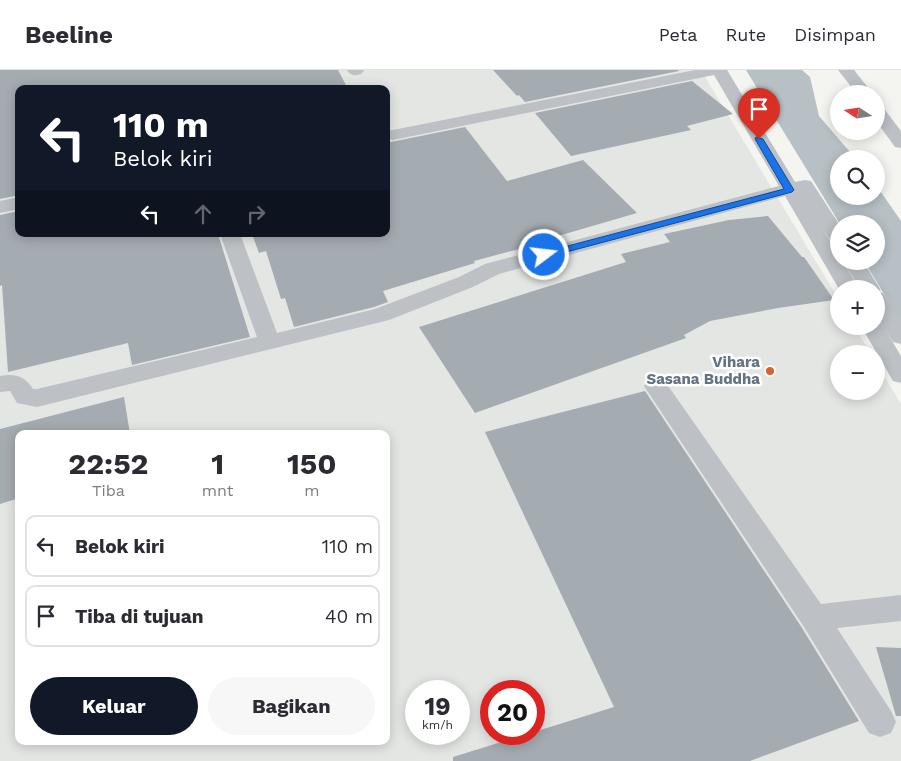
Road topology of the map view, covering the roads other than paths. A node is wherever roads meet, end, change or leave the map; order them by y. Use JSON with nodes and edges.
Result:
{"nodes":[{"id":1,"x":718,"y":70,"type":"edge"},
{"id":2,"x":736,"y":70,"type":"edge"},
{"id":3,"x":846,"y":70,"type":"edge"},
{"id":4,"x":858,"y":85,"type":"edge"},
{"id":5,"x":885,"y":121,"type":"edge"},
{"id":6,"x":393,"y":135,"type":"dead end"},
{"id":7,"x":901,"y":143,"type":"edge"},
{"id":8,"x":797,"y":188,"type":"junction"},
{"id":9,"x":15,"y":204,"type":"edge"},
{"id":10,"x":0,"y":207,"type":"edge"},
{"id":11,"x":830,"y":227,"type":"edge"},
{"id":12,"x":231,"y":237,"type":"edge"},
{"id":13,"x":844,"y":280,"type":"edge"},
{"id":14,"x":885,"y":312,"type":"edge"},
{"id":15,"x":877,"y":335,"type":"edge"},
{"id":16,"x":901,"y":337,"type":"edge"},
{"id":17,"x":270,"y":343,"type":"junction"},
{"id":18,"x":901,"y":375,"type":"edge"},
{"id":19,"x":0,"y":384,"type":"edge"},
{"id":20,"x":656,"y":386,"type":"dead end"},
{"id":21,"x":901,"y":608,"type":"edge"},
{"id":22,"x":814,"y":618,"type":"junction"},
{"id":23,"x":880,"y":722,"type":"dead end"}],
"edges":[{"from":1,"to":6,"type":"street"},
{"from":1,"to":8,"type":"street"},
{"from":2,"to":8,"type":"street"},
{"from":3,"to":4,"type":"street"},
{"from":5,"to":7,"type":"street"},
{"from":8,"to":11,"type":"street"},
{"from":8,"to":13,"type":"street"},
{"from":8,"to":17,"type":"street"},
{"from":9,"to":10,"type":"street"},
{"from":12,"to":17,"type":"street"},
{"from":14,"to":16,"type":"street"},
{"from":15,"to":18,"type":"street"},
{"from":17,"to":19,"type":"street"},
{"from":20,"to":22,"type":"street"},
{"from":21,"to":22,"type":"street"},
{"from":22,"to":23,"type":"street"}]}
